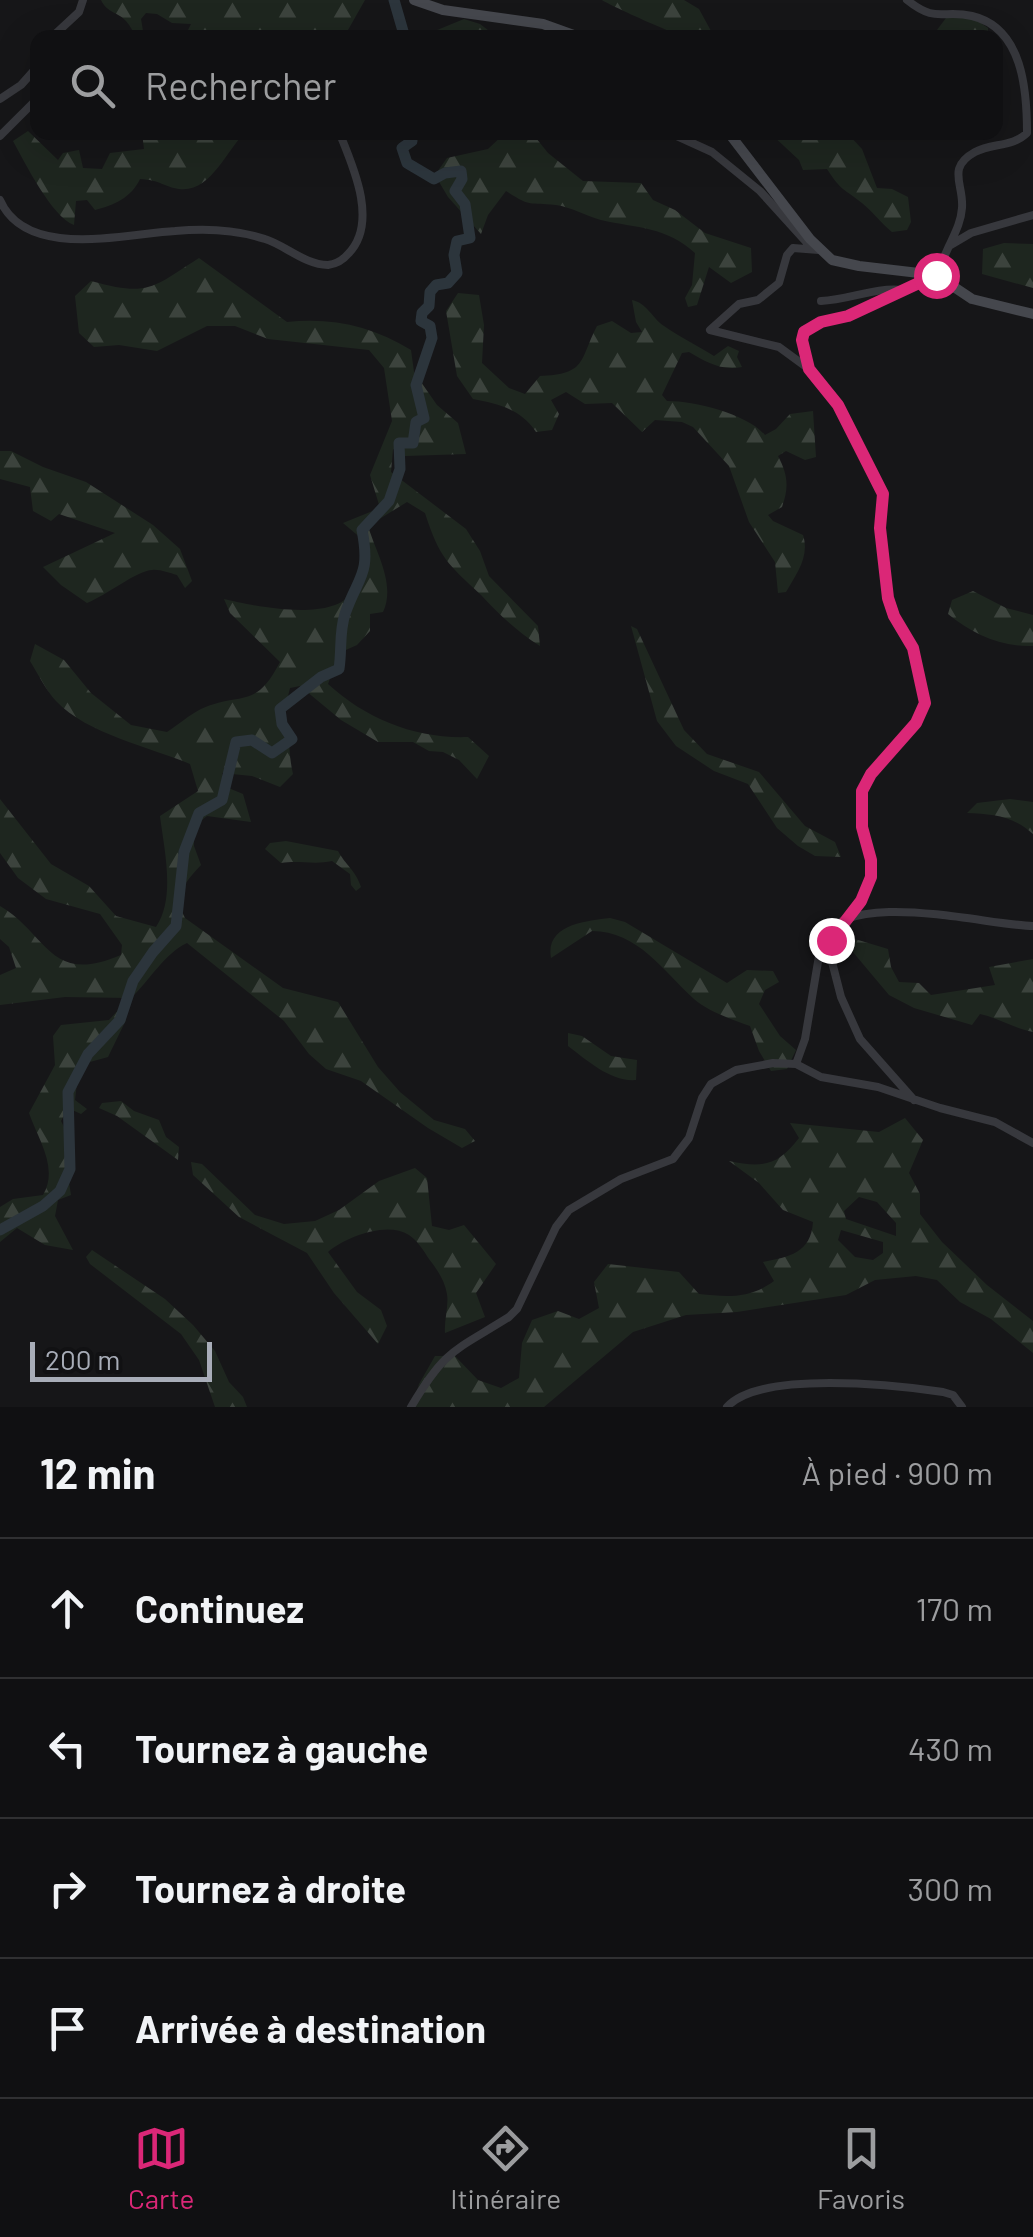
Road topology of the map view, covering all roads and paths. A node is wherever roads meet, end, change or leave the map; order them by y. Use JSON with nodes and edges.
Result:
{"nodes":[{"id":1,"x":84,"y":0,"type":"edge"},
{"id":2,"x":414,"y":0,"type":"edge"},
{"id":3,"x":907,"y":0,"type":"edge"},
{"id":4,"x":454,"y":6,"type":"edge"},
{"id":5,"x":61,"y":30,"type":"edge"},
{"id":6,"x":560,"y":30,"type":"edge"},
{"id":7,"x":998,"y":30,"type":"edge"},
{"id":8,"x":1003,"y":36,"type":"edge"},
{"id":9,"x":30,"y":75,"type":"edge"},
{"id":10,"x":0,"y":98,"type":"edge"},
{"id":11,"x":30,"y":106,"type":"edge"},
{"id":12,"x":0,"y":136,"type":"edge"},
{"id":13,"x":342,"y":140,"type":"edge"},
{"id":14,"x":686,"y":140,"type":"edge"},
{"id":15,"x":734,"y":140,"type":"edge"},
{"id":16,"x":0,"y":200,"type":"edge"},
{"id":17,"x":1033,"y":215,"type":"edge"},
{"id":18,"x":950,"y":246,"type":"junction"},
{"id":19,"x":816,"y":249,"type":"junction"},
{"id":20,"x":936,"y":275,"type":"junction"},
{"id":21,"x":907,"y":291,"type":"junction"},
{"id":22,"x":821,"y":302,"type":"dead end"},
{"id":23,"x":1033,"y":314,"type":"edge"},
{"id":24,"x":809,"y":369,"type":"junction"},
{"id":25,"x":846,"y":921,"type":"junction"},
{"id":26,"x":1033,"y":926,"type":"edge"},
{"id":27,"x":796,"y":1064,"type":"junction"},
{"id":28,"x":914,"y":1100,"type":"junction"},
{"id":29,"x":1033,"y":1143,"type":"edge"},
{"id":30,"x":411,"y":1407,"type":"edge"},
{"id":31,"x":727,"y":1407,"type":"edge"},
{"id":32,"x":962,"y":1407,"type":"edge"}],
"edges":[{"from":1,"to":5,"type":"street"},
{"from":2,"to":4,"type":"street"},
{"from":3,"to":7,"type":"street"},
{"from":4,"to":6,"type":"street"},
{"from":8,"to":18,"type":"street"},
{"from":9,"to":10,"type":"street"},
{"from":11,"to":12,"type":"street"},
{"from":13,"to":16,"type":"street"},
{"from":14,"to":19,"type":"street"},
{"from":15,"to":19,"type":"street"},
{"from":17,"to":18,"type":"street"},
{"from":18,"to":20,"type":"street"},
{"from":19,"to":20,"type":"street"},
{"from":19,"to":24,"type":"street"},
{"from":20,"to":21,"type":"street"},
{"from":20,"to":23,"type":"street"},
{"from":21,"to":22,"type":"street"},
{"from":21,"to":24,"type":"street"},
{"from":24,"to":25,"type":"street"},
{"from":25,"to":26,"type":"street"},
{"from":25,"to":27,"type":"street"},
{"from":25,"to":28,"type":"street"},
{"from":27,"to":28,"type":"street"},
{"from":27,"to":30,"type":"street"},
{"from":28,"to":29,"type":"street"},
{"from":31,"to":32,"type":"street"}]}
